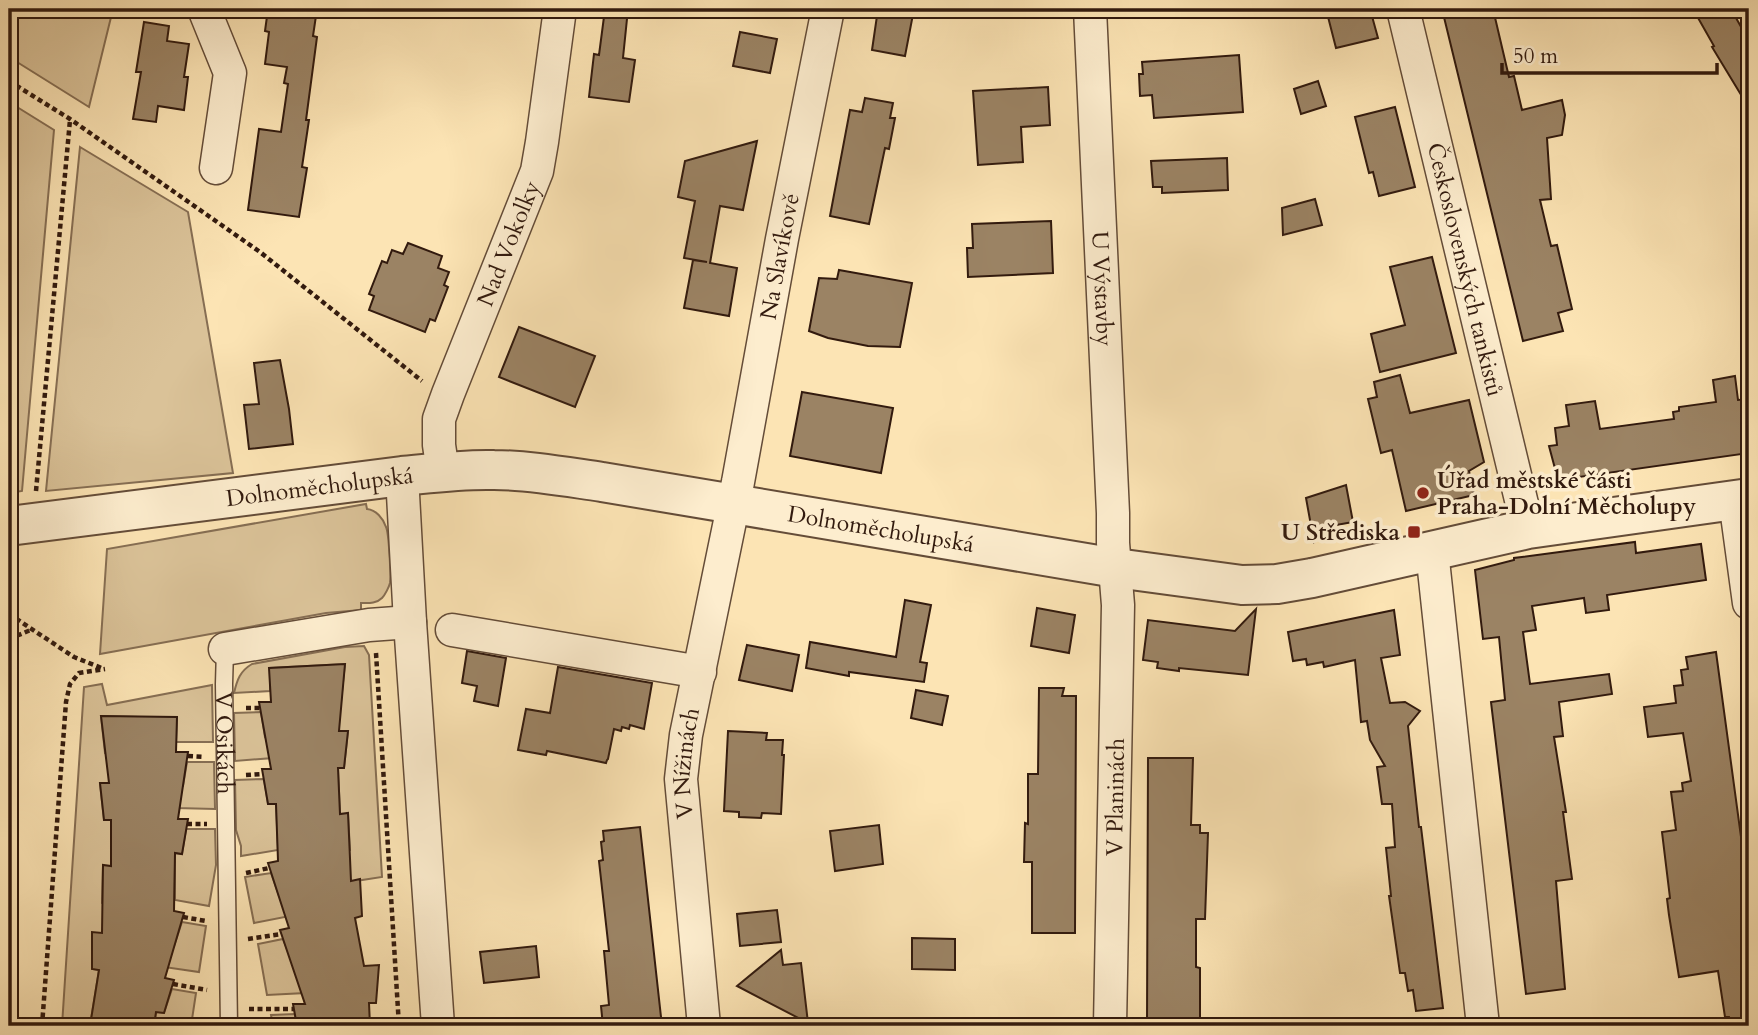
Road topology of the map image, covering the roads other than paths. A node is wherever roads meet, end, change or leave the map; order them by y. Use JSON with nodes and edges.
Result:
{"nodes":[{"id":1,"x":204,"y":9,"type":"edge"},
{"id":2,"x":560,"y":9,"type":"edge"},
{"id":3,"x":828,"y":9,"type":"edge"},
{"id":4,"x":1090,"y":9,"type":"edge"},
{"id":5,"x":1403,"y":9,"type":"edge"},
{"id":6,"x":216,"y":168,"type":"dead end"},
{"id":7,"x":443,"y":472,"type":"junction"},
{"id":8,"x":402,"y":476,"type":"junction"},
{"id":9,"x":1742,"y":499,"type":"edge"},
{"id":10,"x":733,"y":504,"type":"junction"},
{"id":11,"x":21,"y":525,"type":"edge"},
{"id":12,"x":1528,"y":529,"type":"junction"},
{"id":13,"x":1432,"y":551,"type":"junction"},
{"id":14,"x":1116,"y":568,"type":"junction"},
{"id":15,"x":1749,"y":603,"type":"edge"},
{"id":16,"x":410,"y":622,"type":"junction"},
{"id":17,"x":452,"y":630,"type":"dead end"},
{"id":18,"x":225,"y":649,"type":"joint"},
{"id":19,"x":700,"y":672,"type":"junction"},
{"id":20,"x":229,"y":1026,"type":"edge"},
{"id":21,"x":438,"y":1026,"type":"edge"},
{"id":22,"x":704,"y":1026,"type":"edge"},
{"id":23,"x":1110,"y":1026,"type":"edge"},
{"id":24,"x":1483,"y":1026,"type":"edge"}],
"edges":[{"from":1,"to":6,"type":"street"},
{"from":2,"to":7,"type":"street","name":"Nad Vokolky"},
{"from":3,"to":10,"type":"street","name":"Na Slavíkově"},
{"from":4,"to":14,"type":"street","name":"U Výstavby"},
{"from":5,"to":12,"type":"street","name":"Československých tankistů"},
{"from":7,"to":8,"type":"street","name":"Dolnoměcholupská"},
{"from":7,"to":10,"type":"street","name":"Dolnoměcholupská"},
{"from":8,"to":11,"type":"street","name":"Dolnoměcholupská"},
{"from":8,"to":16,"type":"street"},
{"from":9,"to":12,"type":"street","name":"Dolnoměcholupská"},
{"from":9,"to":15,"type":"street"},
{"from":10,"to":14,"type":"street","name":"Dolnoměcholupská"},
{"from":10,"to":19,"type":"street","name":"V Nížinách"},
{"from":12,"to":13,"type":"street","name":"Dolnoměcholupská"},
{"from":13,"to":14,"type":"street","name":"Dolnoměcholupská"},
{"from":13,"to":24,"type":"street"},
{"from":14,"to":23,"type":"street","name":"V Planinách"},
{"from":16,"to":18,"type":"street","name":"V Osikách"},
{"from":16,"to":21,"type":"street"},
{"from":17,"to":19,"type":"street"},
{"from":18,"to":20,"type":"lane","name":"V Osikách"},
{"from":19,"to":22,"type":"street","name":"V Nížinách"}]}
